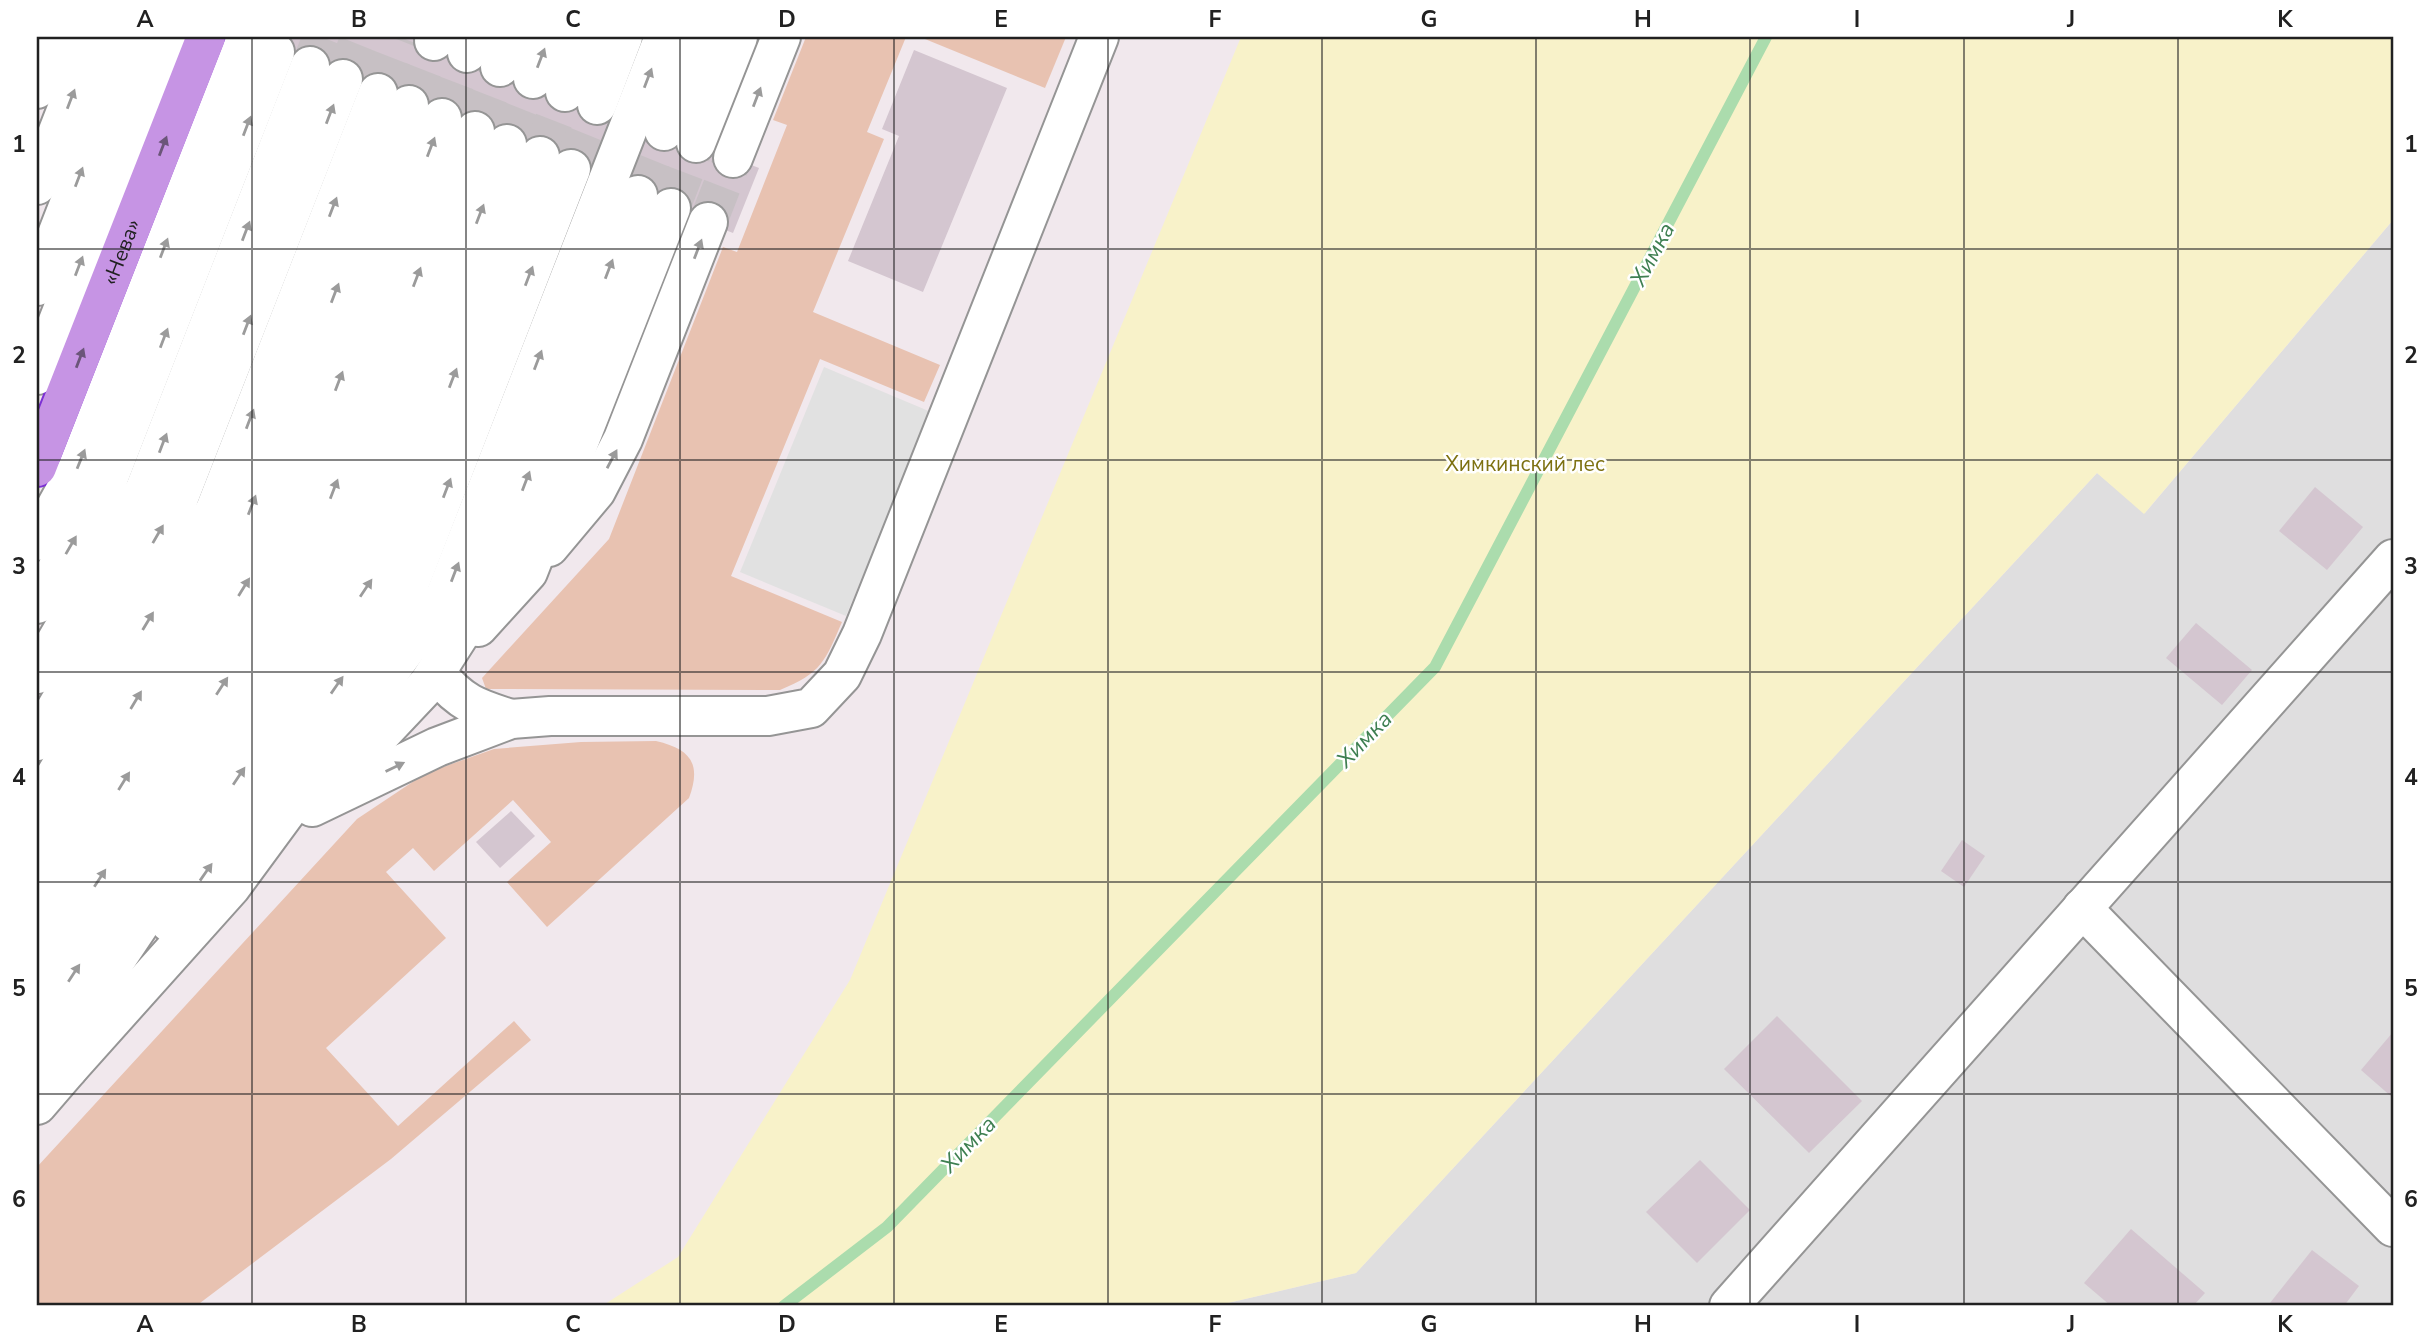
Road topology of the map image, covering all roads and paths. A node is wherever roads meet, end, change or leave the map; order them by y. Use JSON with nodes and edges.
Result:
{"nodes":[{"id":1,"x":57,"y":37,"type":"edge"},
{"id":2,"x":95,"y":37,"type":"edge"},
{"id":3,"x":134,"y":37,"type":"edge"},
{"id":4,"x":169,"y":37,"type":"edge"},
{"id":5,"x":206,"y":37,"type":"edge"},
{"id":6,"x":549,"y":37,"type":"edge"},
{"id":7,"x":587,"y":37,"type":"edge"},
{"id":8,"x":623,"y":37,"type":"edge"},
{"id":9,"x":664,"y":37,"type":"edge"},
{"id":10,"x":701,"y":37,"type":"edge"},
{"id":11,"x":738,"y":37,"type":"edge"},
{"id":12,"x":781,"y":37,"type":"edge"},
{"id":13,"x":1099,"y":37,"type":"edge"},
{"id":14,"x":293,"y":60,"type":"junction"},
{"id":15,"x":502,"y":61,"type":"edge"},
{"id":16,"x":37,"y":89,"type":"edge"},
{"id":17,"x":475,"y":131,"type":"junction"},
{"id":18,"x":733,"y":158,"type":"tunnel mouth"},
{"id":19,"x":37,"y":185,"type":"edge"},
{"id":20,"x":708,"y":222,"type":"tunnel mouth"},
{"id":21,"x":37,"y":286,"type":"edge"},
{"id":22,"x":37,"y":375,"type":"edge"},
{"id":23,"x":37,"y":467,"type":"edge"},
{"id":24,"x":37,"y":541,"type":"edge"},
{"id":25,"x":2393,"y":559,"type":"edge"},
{"id":26,"x":527,"y":572,"type":"junction"},
{"id":27,"x":37,"y":604,"type":"edge"},
{"id":28,"x":37,"y":674,"type":"edge"},
{"id":29,"x":433,"y":679,"type":"junction"},
{"id":30,"x":511,"y":719,"type":"junction"},
{"id":31,"x":37,"y":741,"type":"edge"},
{"id":32,"x":37,"y":806,"type":"edge"},
{"id":33,"x":312,"y":807,"type":"junction"},
{"id":34,"x":37,"y":863,"type":"edge"},
{"id":35,"x":231,"y":887,"type":"junction"},
{"id":36,"x":2082,"y":908,"type":"junction"},
{"id":37,"x":37,"y":922,"type":"edge"},
{"id":38,"x":37,"y":977,"type":"edge"},
{"id":39,"x":37,"y":1030,"type":"edge"},
{"id":40,"x":52,"y":1073,"type":"edge"},
{"id":41,"x":37,"y":1105,"type":"edge"},
{"id":42,"x":2393,"y":1227,"type":"edge"},
{"id":43,"x":1729,"y":1306,"type":"edge"}],
"edges":[{"from":1,"to":16,"type":"street"},
{"from":19,"to":2,"type":"street","one_way":true},
{"from":21,"to":3,"type":"street","one_way":true},
{"from":22,"to":4,"type":"street","one_way":true},
{"from":23,"to":5,"type":"highway","name":"«Нева»","one_way":true},
{"from":15,"to":6,"type":"street","one_way":true},
{"from":7,"to":15,"type":"street"},
{"from":8,"to":15,"type":"street"},
{"from":35,"to":9,"type":"street","one_way":true},
{"from":10,"to":11,"type":"street"},
{"from":18,"to":12,"type":"street","one_way":true},
{"from":13,"to":30,"type":"street"},
{"from":24,"to":14,"type":"street","one_way":true},
{"from":27,"to":14,"type":"street","one_way":true},
{"from":28,"to":14,"type":"street","one_way":true},
{"from":31,"to":14,"type":"street","one_way":true},
{"from":32,"to":17,"type":"street","one_way":true},
{"from":34,"to":17,"type":"street","one_way":true},
{"from":37,"to":17,"type":"street","one_way":true},
{"from":38,"to":17,"type":"street","one_way":true},
{"from":39,"to":17,"type":"street","one_way":true},
{"from":40,"to":17,"type":"street","one_way":true},
{"from":26,"to":20,"type":"street","one_way":true},
{"from":25,"to":36,"type":"street"},
{"from":26,"to":29,"type":"street"},
{"from":29,"to":26,"type":"street","one_way":true},
{"from":29,"to":30,"type":"street"},
{"from":29,"to":33,"type":"street"},
{"from":33,"to":30,"type":"street","one_way":true},
{"from":33,"to":35,"type":"street"},
{"from":35,"to":40,"type":"street"},
{"from":36,"to":42,"type":"street"},
{"from":36,"to":43,"type":"street"},
{"from":40,"to":41,"type":"street"}]}
